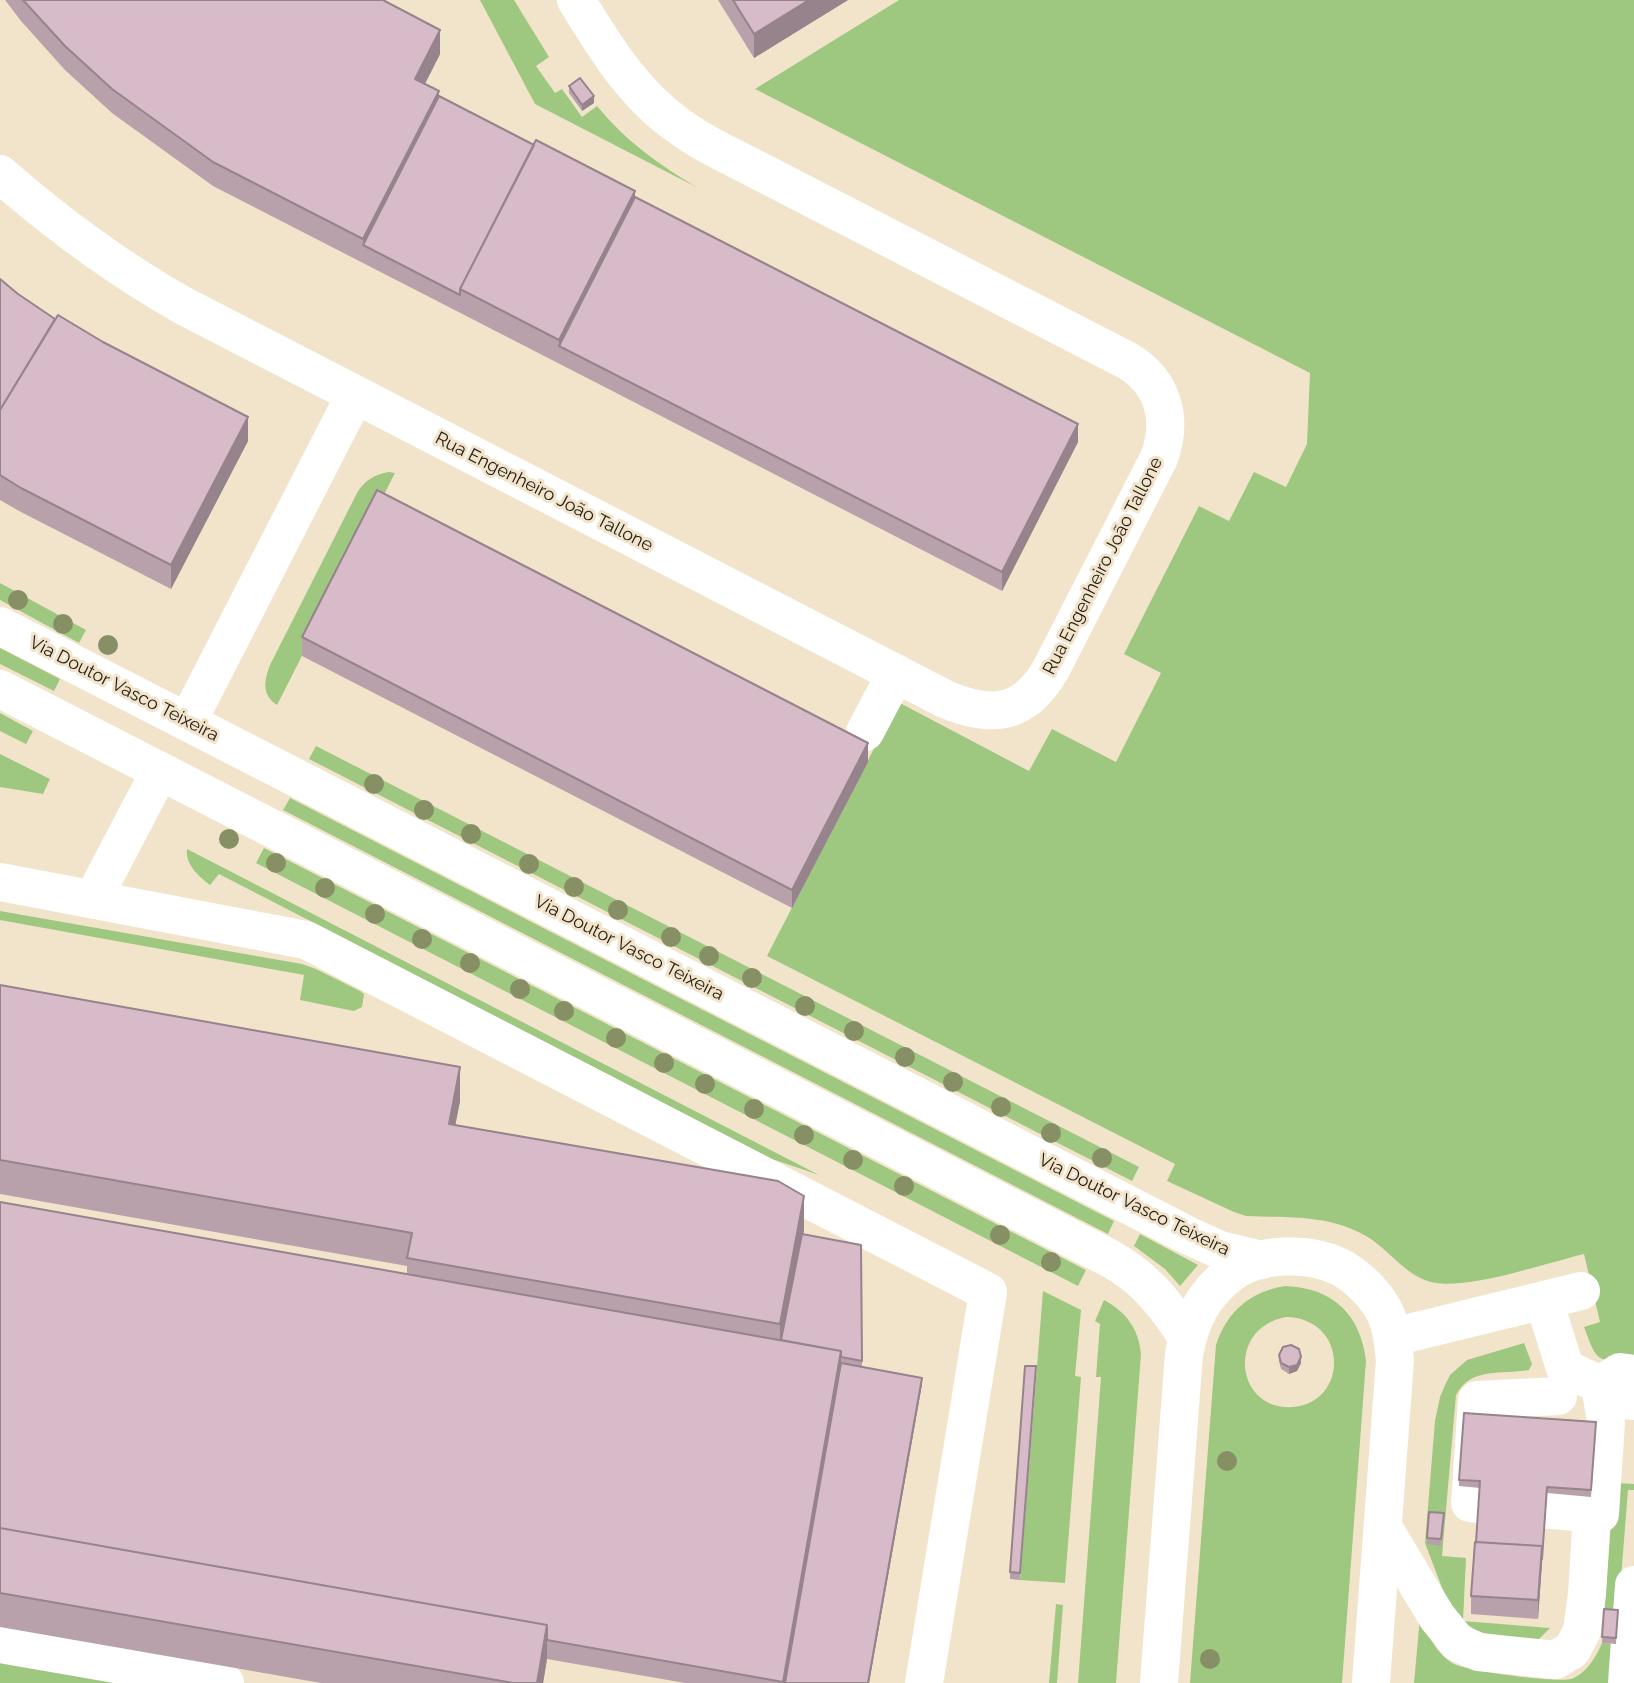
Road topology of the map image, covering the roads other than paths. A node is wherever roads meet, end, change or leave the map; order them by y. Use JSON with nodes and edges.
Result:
{"nodes":[{"id":1,"x":576,"y":0,"type":"edge"},
{"id":2,"x":0,"y":174,"type":"edge"},
{"id":3,"x":355,"y":395,"type":"junction"},
{"id":4,"x":0,"y":625,"type":"edge"},
{"id":5,"x":896,"y":673,"type":"junction"},
{"id":6,"x":0,"y":689,"type":"edge"},
{"id":7,"x":188,"y":721,"type":"junction"},
{"id":8,"x":865,"y":732,"type":"dead end"},
{"id":9,"x":160,"y":771,"type":"junction"},
{"id":10,"x":0,"y":882,"type":"edge"},
{"id":11,"x":93,"y":899,"type":"junction"},
{"id":12,"x":1262,"y":1259,"type":"junction"},
{"id":13,"x":1581,"y":1291,"type":"dead end"},
{"id":14,"x":1544,"y":1301,"type":"junction"},
{"id":15,"x":1393,"y":1337,"type":"junction"},
{"id":16,"x":1187,"y":1338,"type":"junction"},
{"id":17,"x":1634,"y":1401,"type":"edge"},
{"id":18,"x":1550,"y":1443,"type":"edge"},
{"id":19,"x":1383,"y":1527,"type":"junction"},
{"id":20,"x":1634,"y":1585,"type":"edge"},
{"id":21,"x":1634,"y":1590,"type":"edge"},
{"id":22,"x":0,"y":1644,"type":"edge"},
{"id":23,"x":1631,"y":1656,"type":"edge"},
{"id":24,"x":225,"y":1683,"type":"edge"},
{"id":25,"x":924,"y":1683,"type":"edge"},
{"id":26,"x":1159,"y":1683,"type":"edge"},
{"id":27,"x":1371,"y":1683,"type":"edge"}],
"edges":[{"from":1,"to":5,"type":"main road","name":"Rua Engenheiro João Tallone"},
{"from":2,"to":3,"type":"main road","name":"Rua Engenheiro João Tallone"},
{"from":3,"to":5,"type":"main road","name":"Rua Engenheiro João Tallone"},
{"from":3,"to":7,"type":"main road"},
{"from":4,"to":7,"type":"main road","name":"Via Doutor Vasco Teixeira"},
{"from":5,"to":8,"type":"main road"},
{"from":6,"to":9,"type":"main road"},
{"from":7,"to":9,"type":"main road"},
{"from":7,"to":12,"type":"main road","name":"Via Doutor Vasco Teixeira"},
{"from":9,"to":11,"type":"main road"},
{"from":9,"to":16,"type":"main road"},
{"from":10,"to":11,"type":"main road"},
{"from":11,"to":25,"type":"main road"},
{"from":12,"to":15,"type":"main road"},
{"from":12,"to":16,"type":"main road"},
{"from":13,"to":14,"type":"main road"},
{"from":14,"to":15,"type":"main road"},
{"from":14,"to":18,"type":"main road"},
{"from":15,"to":19,"type":"main road"},
{"from":16,"to":26,"type":"main road"},
{"from":17,"to":18,"type":"main road"},
{"from":18,"to":19,"type":"main road"},
{"from":19,"to":27,"type":"main road"},
{"from":20,"to":21,"type":"main road"},
{"from":21,"to":23,"type":"main road"},
{"from":22,"to":24,"type":"main road"}]}
